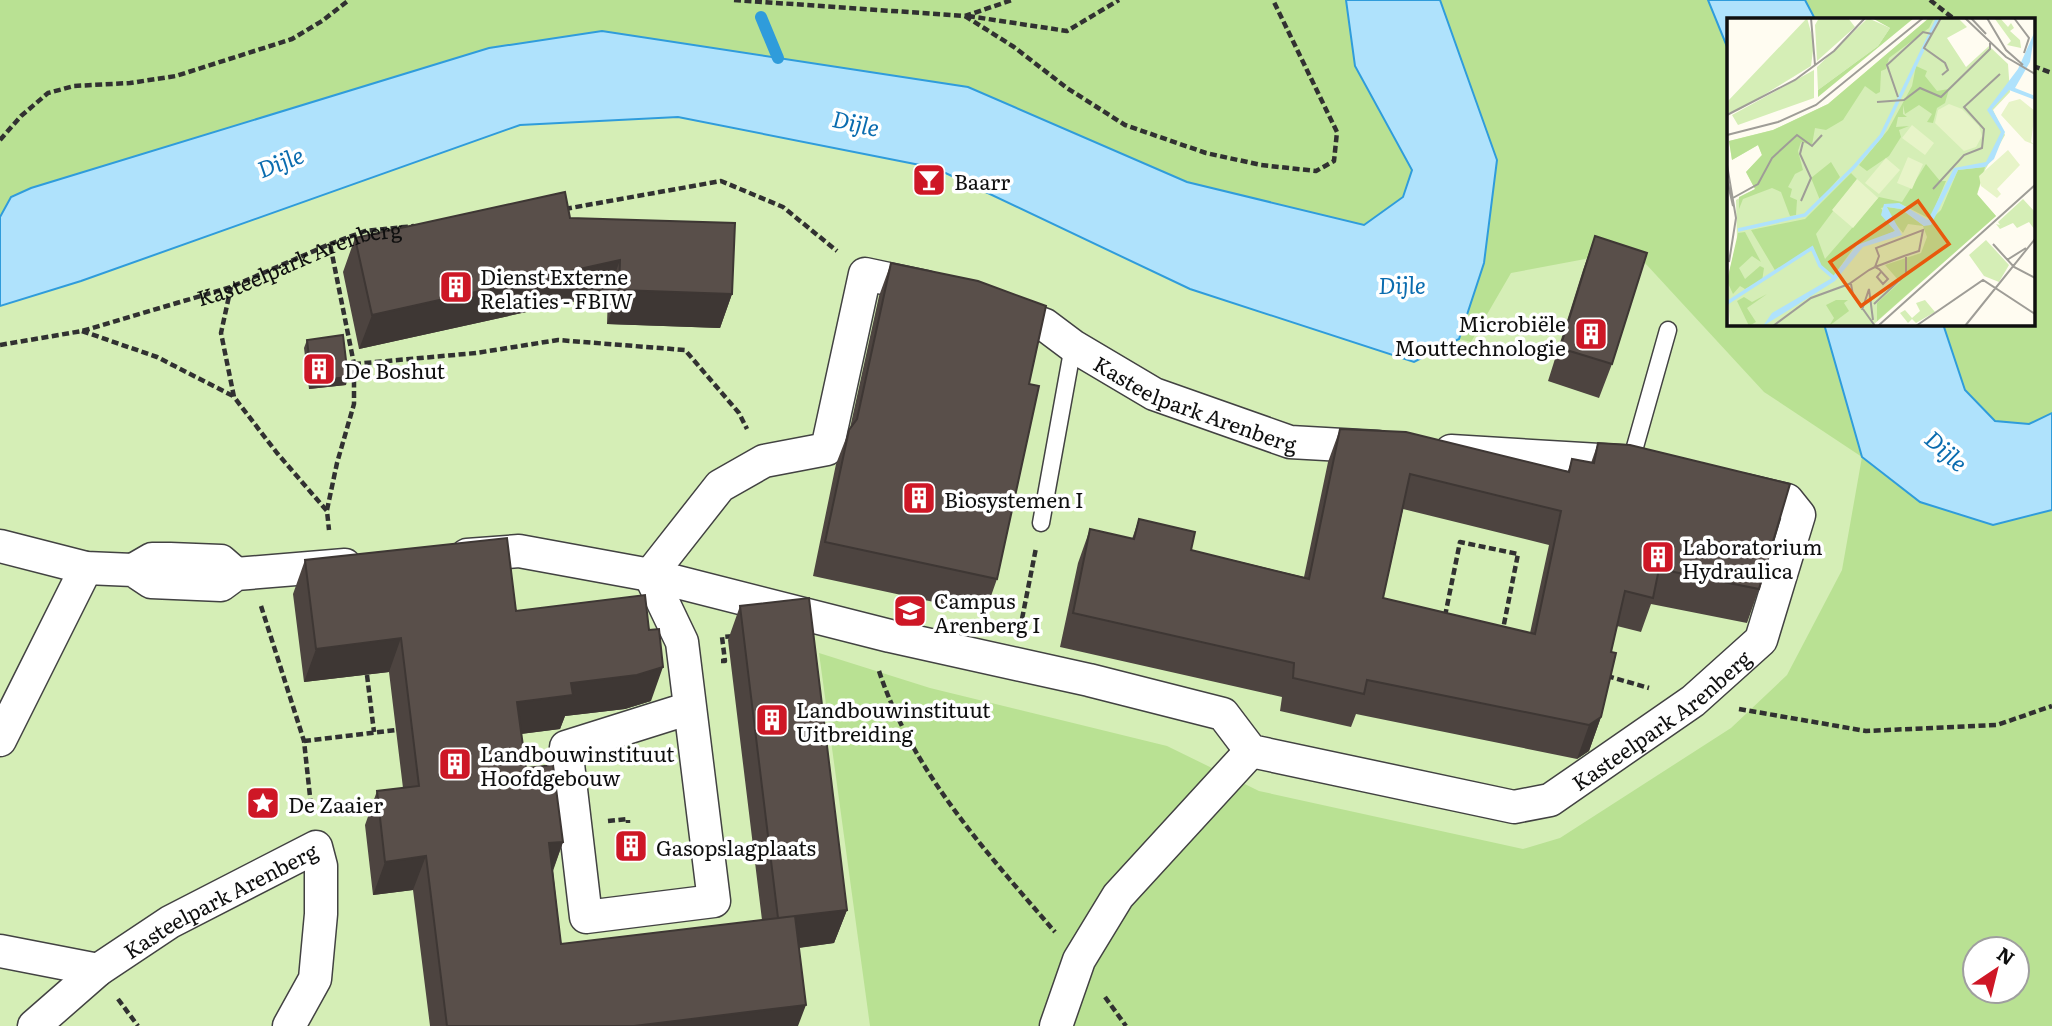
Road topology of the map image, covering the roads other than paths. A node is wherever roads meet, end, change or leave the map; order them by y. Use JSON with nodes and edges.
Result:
{"nodes":[{"id":1,"x":1668,"y":330,"type":"dead end"},
{"id":2,"x":1073,"y":346,"type":"junction"},
{"id":3,"x":1644,"y":465,"type":"joint"},
{"id":4,"x":1722,"y":484,"type":"edge"},
{"id":5,"x":1041,"y":523,"type":"road end"},
{"id":6,"x":0,"y":547,"type":"edge"},
{"id":7,"x":439,"y":557,"type":"edge"},
{"id":8,"x":372,"y":562,"type":"edge"},
{"id":9,"x":86,"y":568,"type":"junction"},
{"id":10,"x":650,"y":575,"type":"junction"},
{"id":11,"x":690,"y":708,"type":"junction"},
{"id":12,"x":0,"y":740,"type":"edge"},
{"id":13,"x":1251,"y":751,"type":"junction"},
{"id":14,"x":0,"y":951,"type":"edge"},
{"id":15,"x":98,"y":970,"type":"junction"},
{"id":16,"x":34,"y":1026,"type":"edge"},
{"id":17,"x":289,"y":1026,"type":"edge"},
{"id":18,"x":1056,"y":1026,"type":"edge"}],
"edges":[{"from":1,"to":3,"type":"lane"},
{"from":2,"to":3,"type":"street","name":"Kasteelpark Arenberg"},
{"from":2,"to":5,"type":"lane"},
{"from":2,"to":10,"type":"street","name":"Kasteelpark Arenberg"},
{"from":4,"to":13,"type":"street","name":"Kasteelpark Arenberg"},
{"from":6,"to":9,"type":"street"},
{"from":7,"to":10,"type":"street"},
{"from":8,"to":9,"type":"street"},
{"from":9,"to":12,"type":"street"},
{"from":10,"to":11,"type":"street"},
{"from":10,"to":13,"type":"street"},
{"from":11,"to":11,"type":"street"},
{"from":13,"to":18,"type":"street"},
{"from":14,"to":15,"type":"street","name":"Kasteelpark Arenberg"},
{"from":15,"to":16,"type":"street","name":"Kasteelpark Arenberg"},
{"from":15,"to":17,"type":"street","name":"Kasteelpark Arenberg"}]}
